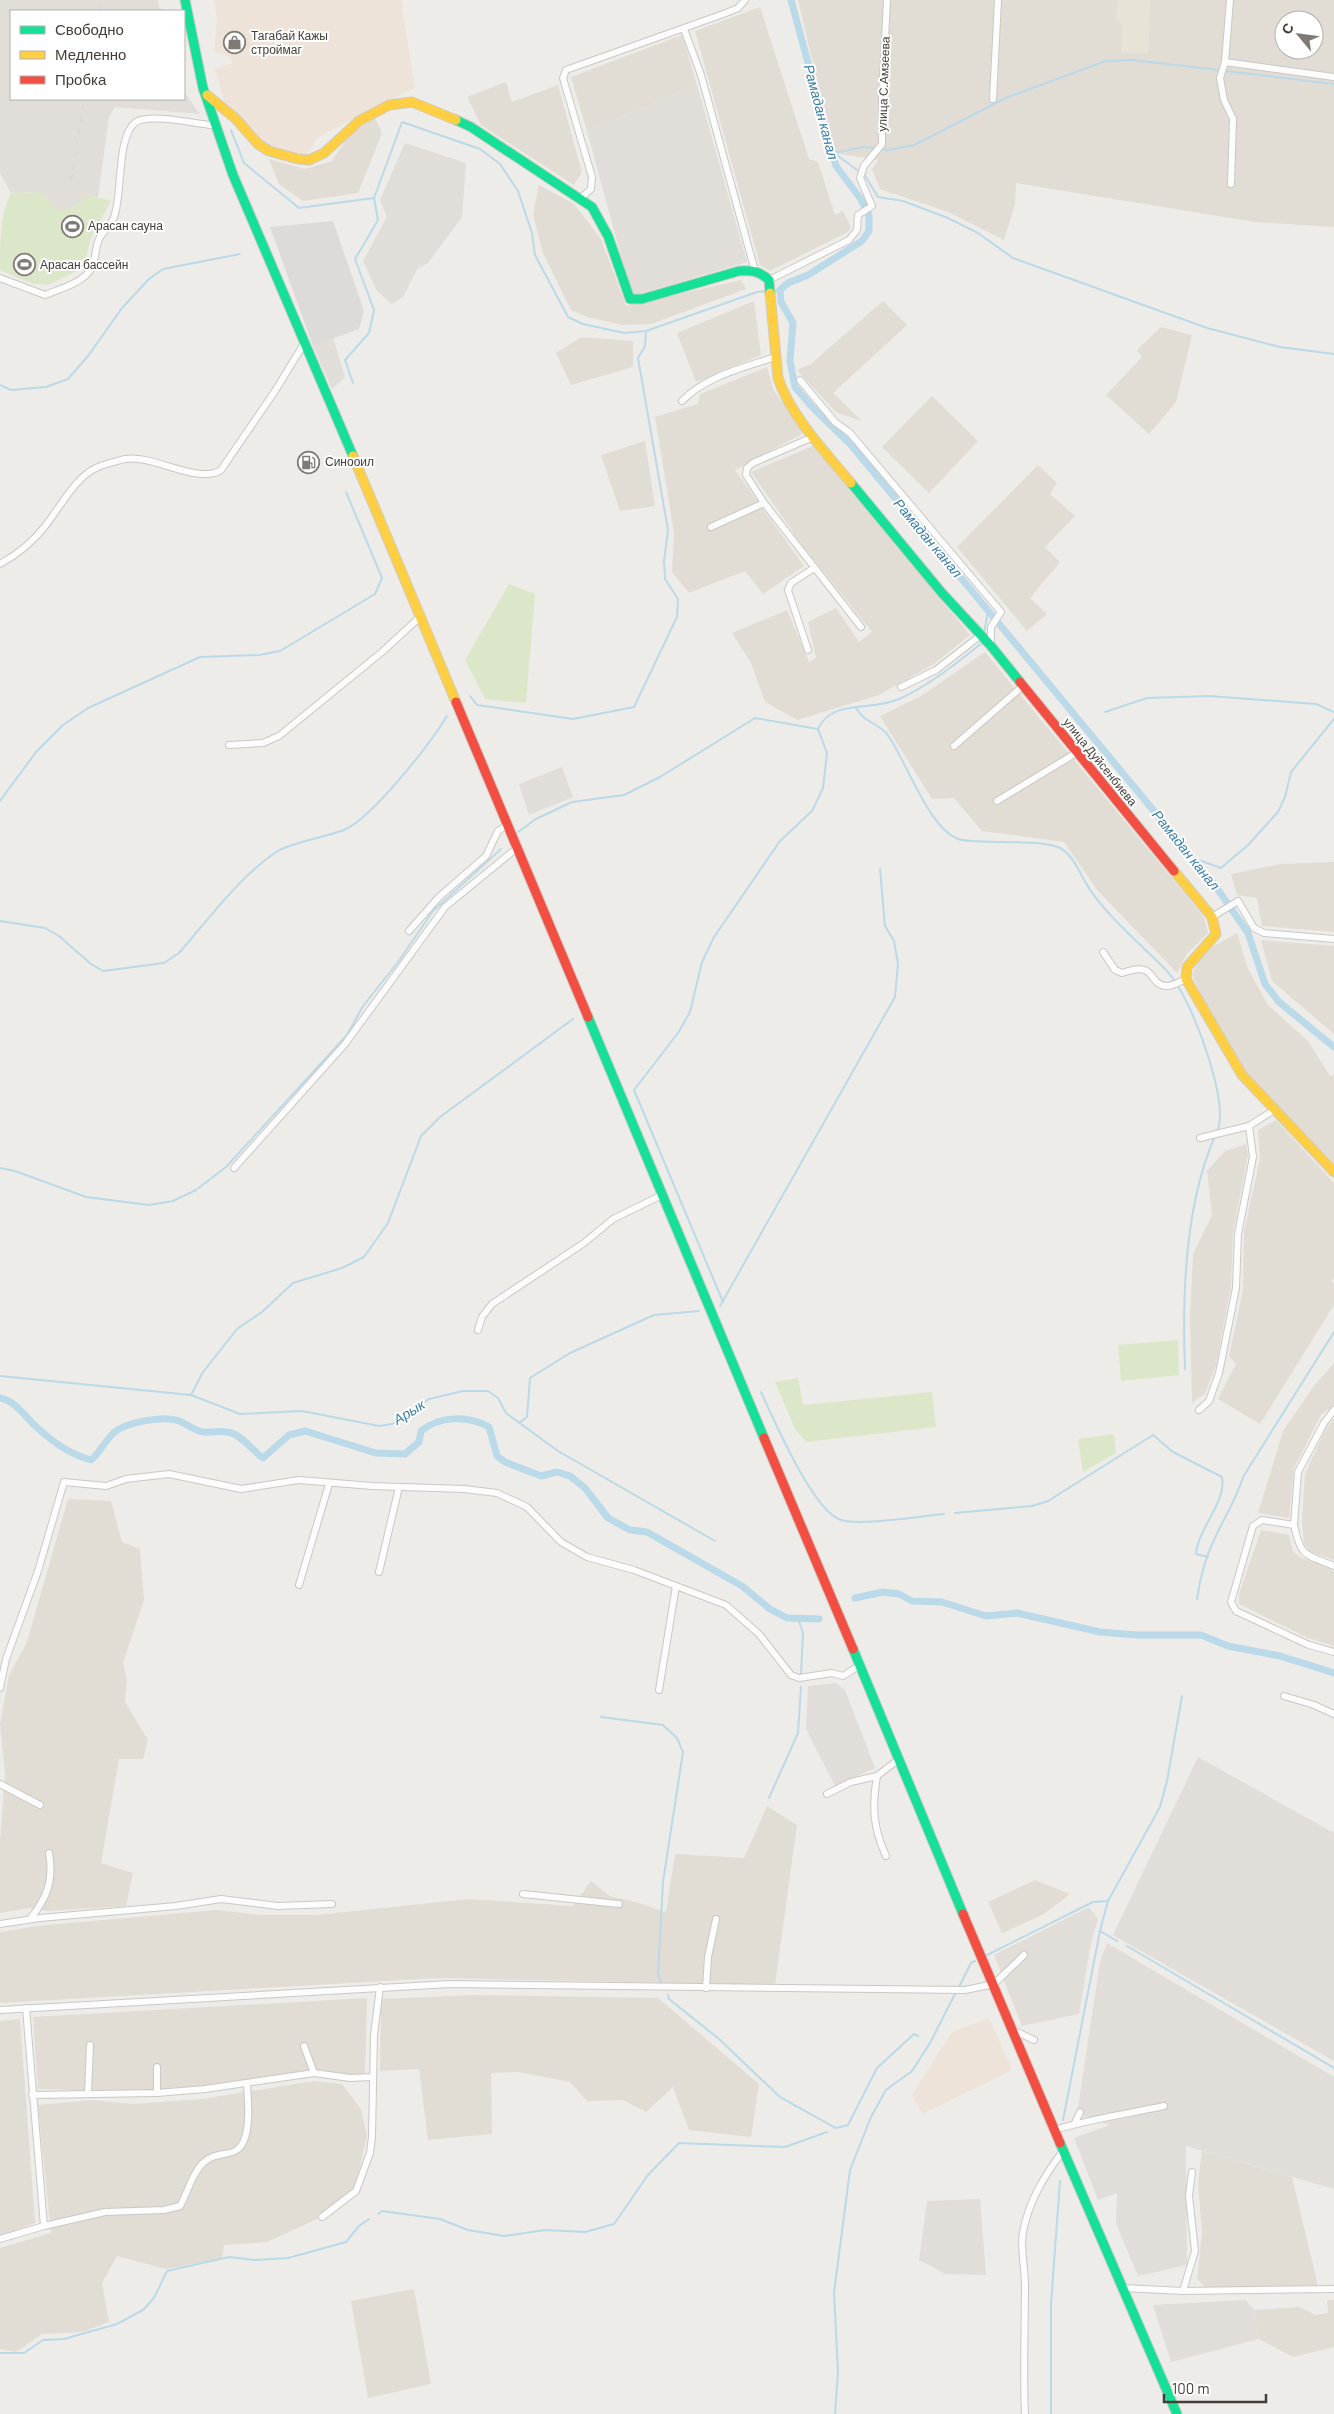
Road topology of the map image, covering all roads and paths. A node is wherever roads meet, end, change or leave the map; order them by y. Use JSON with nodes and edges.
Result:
{"nodes":[{"id":1,"x":185,"y":0,"type":"edge"},
{"id":2,"x":745,"y":0,"type":"edge"},
{"id":3,"x":887,"y":0,"type":"edge"},
{"id":4,"x":998,"y":0,"type":"edge"},
{"id":5,"x":1230,"y":0,"type":"edge"},
{"id":6,"x":684,"y":29,"type":"junction"},
{"id":7,"x":1225,"y":62,"type":"junction"},
{"id":8,"x":1334,"y":77,"type":"edge"},
{"id":9,"x":207,"y":95,"type":"junction"},
{"id":10,"x":993,"y":99,"type":"dead end"},
{"id":11,"x":216,"y":126,"type":"junction"},
{"id":12,"x":1231,"y":184,"type":"dead end"},
{"id":13,"x":581,"y":198,"type":"junction"},
{"id":14,"x":755,"y":271,"type":"junction"},
{"id":15,"x":0,"y":278,"type":"edge"},
{"id":16,"x":769,"y":280,"type":"junction"},
{"id":17,"x":305,"y":342,"type":"junction"},
{"id":18,"x":775,"y":357,"type":"junction"},
{"id":19,"x":800,"y":380,"type":"dead end"},
{"id":20,"x":682,"y":401,"type":"dead end"},
{"id":21,"x":813,"y":437,"type":"junction"},
{"id":22,"x":764,"y":503,"type":"junction"},
{"id":23,"x":711,"y":527,"type":"dead end"},
{"id":24,"x":0,"y":564,"type":"edge"},
{"id":25,"x":814,"y":568,"type":"junction"},
{"id":26,"x":420,"y":617,"type":"junction"},
{"id":27,"x":861,"y":627,"type":"dead end"},
{"id":28,"x":981,"y":635,"type":"junction"},
{"id":29,"x":990,"y":646,"type":"junction"},
{"id":30,"x":808,"y":650,"type":"dead end"},
{"id":31,"x":1022,"y":686,"type":"junction"},
{"id":32,"x":901,"y":687,"type":"dead end"},
{"id":33,"x":229,"y":746,"type":"dead end"},
{"id":34,"x":954,"y":746,"type":"dead end"},
{"id":35,"x":1076,"y":754,"type":"junction"},
{"id":36,"x":997,"y":801,"type":"dead end"},
{"id":37,"x":507,"y":825,"type":"junction"},
{"id":38,"x":516,"y":848,"type":"junction"},
{"id":39,"x":1212,"y":917,"type":"junction"},
{"id":40,"x":409,"y":931,"type":"dead end"},
{"id":41,"x":1334,"y":939,"type":"edge"},
{"id":42,"x":1103,"y":952,"type":"dead end"},
{"id":43,"x":1186,"y":979,"type":"junction"},
{"id":44,"x":1274,"y":1110,"type":"junction"},
{"id":45,"x":1249,"y":1126,"type":"junction"},
{"id":46,"x":1200,"y":1138,"type":"dead end"},
{"id":47,"x":234,"y":1168,"type":"dead end"},
{"id":48,"x":1334,"y":1172,"type":"edge"},
{"id":49,"x":662,"y":1195,"type":"junction"},
{"id":50,"x":478,"y":1330,"type":"dead end"},
{"id":51,"x":1199,"y":1410,"type":"dead end"},
{"id":52,"x":1334,"y":1410,"type":"edge"},
{"id":53,"x":329,"y":1484,"type":"junction"},
{"id":54,"x":399,"y":1487,"type":"junction"},
{"id":55,"x":1294,"y":1525,"type":"junction"},
{"id":56,"x":1334,"y":1566,"type":"edge"},
{"id":57,"x":379,"y":1572,"type":"dead end"},
{"id":58,"x":299,"y":1585,"type":"dead end"},
{"id":59,"x":676,"y":1586,"type":"junction"},
{"id":60,"x":1334,"y":1652,"type":"edge"},
{"id":61,"x":860,"y":1665,"type":"junction"},
{"id":62,"x":0,"y":1688,"type":"edge"},
{"id":63,"x":659,"y":1690,"type":"dead end"},
{"id":64,"x":1284,"y":1696,"type":"dead end"},
{"id":65,"x":1334,"y":1714,"type":"edge"},
{"id":66,"x":899,"y":1759,"type":"junction"},
{"id":67,"x":877,"y":1776,"type":"junction"},
{"id":68,"x":0,"y":1784,"type":"edge"},
{"id":69,"x":827,"y":1794,"type":"dead end"},
{"id":70,"x":40,"y":1806,"type":"dead end"},
{"id":71,"x":49,"y":1853,"type":"dead end"},
{"id":72,"x":886,"y":1856,"type":"dead end"},
{"id":73,"x":523,"y":1894,"type":"dead end"},
{"id":74,"x":332,"y":1904,"type":"dead end"},
{"id":75,"x":620,"y":1904,"type":"dead end"},
{"id":76,"x":30,"y":1919,"type":"junction"},
{"id":77,"x":716,"y":1919,"type":"dead end"},
{"id":78,"x":0,"y":1924,"type":"edge"},
{"id":79,"x":1024,"y":1955,"type":"dead end"},
{"id":80,"x":994,"y":1984,"type":"junction"},
{"id":81,"x":380,"y":1987,"type":"junction"},
{"id":82,"x":706,"y":1988,"type":"junction"},
{"id":83,"x":26,"y":2008,"type":"junction"},
{"id":84,"x":0,"y":2010,"type":"edge"},
{"id":85,"x":1013,"y":2030,"type":"junction"},
{"id":86,"x":1034,"y":2040,"type":"dead end"},
{"id":87,"x":90,"y":2045,"type":"dead end"},
{"id":88,"x":304,"y":2046,"type":"dead end"},
{"id":89,"x":157,"y":2067,"type":"dead end"},
{"id":90,"x":314,"y":2073,"type":"junction"},
{"id":91,"x":372,"y":2077,"type":"junction"},
{"id":92,"x":247,"y":2084,"type":"junction"},
{"id":93,"x":88,"y":2093,"type":"junction"},
{"id":94,"x":157,"y":2093,"type":"junction"},
{"id":95,"x":32,"y":2095,"type":"junction"},
{"id":96,"x":1164,"y":2106,"type":"dead end"},
{"id":97,"x":1080,"y":2112,"type":"dead end"},
{"id":98,"x":1076,"y":2123,"type":"junction"},
{"id":99,"x":1054,"y":2130,"type":"junction"},
{"id":100,"x":1063,"y":2151,"type":"junction"},
{"id":101,"x":1192,"y":2172,"type":"dead end"},
{"id":102,"x":322,"y":2217,"type":"dead end"},
{"id":103,"x":44,"y":2226,"type":"junction"},
{"id":104,"x":0,"y":2239,"type":"edge"},
{"id":105,"x":1123,"y":2288,"type":"junction"},
{"id":106,"x":1334,"y":2289,"type":"edge"},
{"id":107,"x":1183,"y":2291,"type":"junction"},
{"id":108,"x":1026,"y":2414,"type":"edge"},
{"id":109,"x":1177,"y":2414,"type":"edge"}],
"edges":[{"from":1,"to":9,"type":"main road"},
{"from":2,"to":6,"type":"street"},
{"from":3,"to":16,"type":"street","name":"улица С.Амзеева"},
{"from":4,"to":10,"type":"street"},
{"from":5,"to":7,"type":"street"},
{"from":6,"to":13,"type":"street"},
{"from":6,"to":14,"type":"street"},
{"from":7,"to":8,"type":"street"},
{"from":7,"to":12,"type":"street"},
{"from":9,"to":11,"type":"main road"},
{"from":9,"to":13,"type":"main road"},
{"from":11,"to":15,"type":"street"},
{"from":11,"to":17,"type":"main road"},
{"from":13,"to":14,"type":"main road"},
{"from":14,"to":16,"type":"main road"},
{"from":16,"to":18,"type":"main road","name":"улица Дуйсенбиева"},
{"from":17,"to":24,"type":"street"},
{"from":17,"to":26,"type":"main road"},
{"from":18,"to":20,"type":"street"},
{"from":18,"to":21,"type":"main road","name":"улица Дуйсенбиева"},
{"from":19,"to":29,"type":"street"},
{"from":21,"to":22,"type":"street"},
{"from":21,"to":28,"type":"main road","name":"улица Дуйсенбиева"},
{"from":22,"to":23,"type":"street"},
{"from":22,"to":25,"type":"street"},
{"from":25,"to":27,"type":"street"},
{"from":25,"to":30,"type":"street"},
{"from":26,"to":33,"type":"street"},
{"from":26,"to":37,"type":"main road"},
{"from":28,"to":29,"type":"main road","name":"улица Дуйсенбиева"},
{"from":28,"to":32,"type":"street"},
{"from":29,"to":31,"type":"main road","name":"улица Дуйсенбиева"},
{"from":31,"to":34,"type":"street"},
{"from":31,"to":35,"type":"main road","name":"улица Дуйсенбиева"},
{"from":35,"to":36,"type":"street"},
{"from":35,"to":39,"type":"main road","name":"улица Дуйсенбиева"},
{"from":37,"to":38,"type":"main road"},
{"from":37,"to":40,"type":"street"},
{"from":38,"to":47,"type":"street"},
{"from":38,"to":49,"type":"main road"},
{"from":39,"to":41,"type":"street"},
{"from":39,"to":43,"type":"main road"},
{"from":42,"to":43,"type":"street"},
{"from":43,"to":44,"type":"main road"},
{"from":44,"to":45,"type":"street"},
{"from":44,"to":48,"type":"main road"},
{"from":45,"to":46,"type":"street"},
{"from":45,"to":51,"type":"street"},
{"from":49,"to":50,"type":"street"},
{"from":49,"to":61,"type":"main road"},
{"from":52,"to":55,"type":"street"},
{"from":53,"to":54,"type":"street"},
{"from":53,"to":58,"type":"street"},
{"from":53,"to":62,"type":"street"},
{"from":54,"to":57,"type":"street"},
{"from":54,"to":59,"type":"street"},
{"from":55,"to":56,"type":"street"},
{"from":55,"to":60,"type":"street"},
{"from":59,"to":61,"type":"street"},
{"from":59,"to":63,"type":"street"},
{"from":61,"to":66,"type":"main road"},
{"from":64,"to":65,"type":"street"},
{"from":66,"to":67,"type":"street"},
{"from":66,"to":80,"type":"main road"},
{"from":67,"to":69,"type":"street"},
{"from":67,"to":72,"type":"street"},
{"from":68,"to":70,"type":"street"},
{"from":71,"to":76,"type":"street"},
{"from":73,"to":75,"type":"street"},
{"from":74,"to":76,"type":"street"},
{"from":76,"to":78,"type":"street"},
{"from":77,"to":82,"type":"street"},
{"from":79,"to":80,"type":"street"},
{"from":80,"to":82,"type":"street"},
{"from":80,"to":85,"type":"main road"},
{"from":81,"to":82,"type":"street"},
{"from":81,"to":83,"type":"street"},
{"from":81,"to":91,"type":"street"},
{"from":83,"to":84,"type":"street"},
{"from":83,"to":95,"type":"street"},
{"from":85,"to":86,"type":"street"},
{"from":85,"to":99,"type":"main road"},
{"from":87,"to":93,"type":"street"},
{"from":88,"to":90,"type":"street"},
{"from":89,"to":94,"type":"street"},
{"from":90,"to":91,"type":"street"},
{"from":90,"to":92,"type":"street"},
{"from":91,"to":102,"type":"street"},
{"from":92,"to":94,"type":"street"},
{"from":92,"to":103,"type":"street"},
{"from":93,"to":94,"type":"street"},
{"from":93,"to":95,"type":"street"},
{"from":95,"to":103,"type":"street"},
{"from":96,"to":98,"type":"street"},
{"from":97,"to":98,"type":"street"},
{"from":98,"to":99,"type":"street"},
{"from":99,"to":100,"type":"main road"},
{"from":100,"to":105,"type":"main road"},
{"from":100,"to":108,"type":"street"},
{"from":101,"to":107,"type":"street"},
{"from":103,"to":104,"type":"street"},
{"from":105,"to":107,"type":"street"},
{"from":105,"to":109,"type":"main road"},
{"from":106,"to":107,"type":"street"}]}
